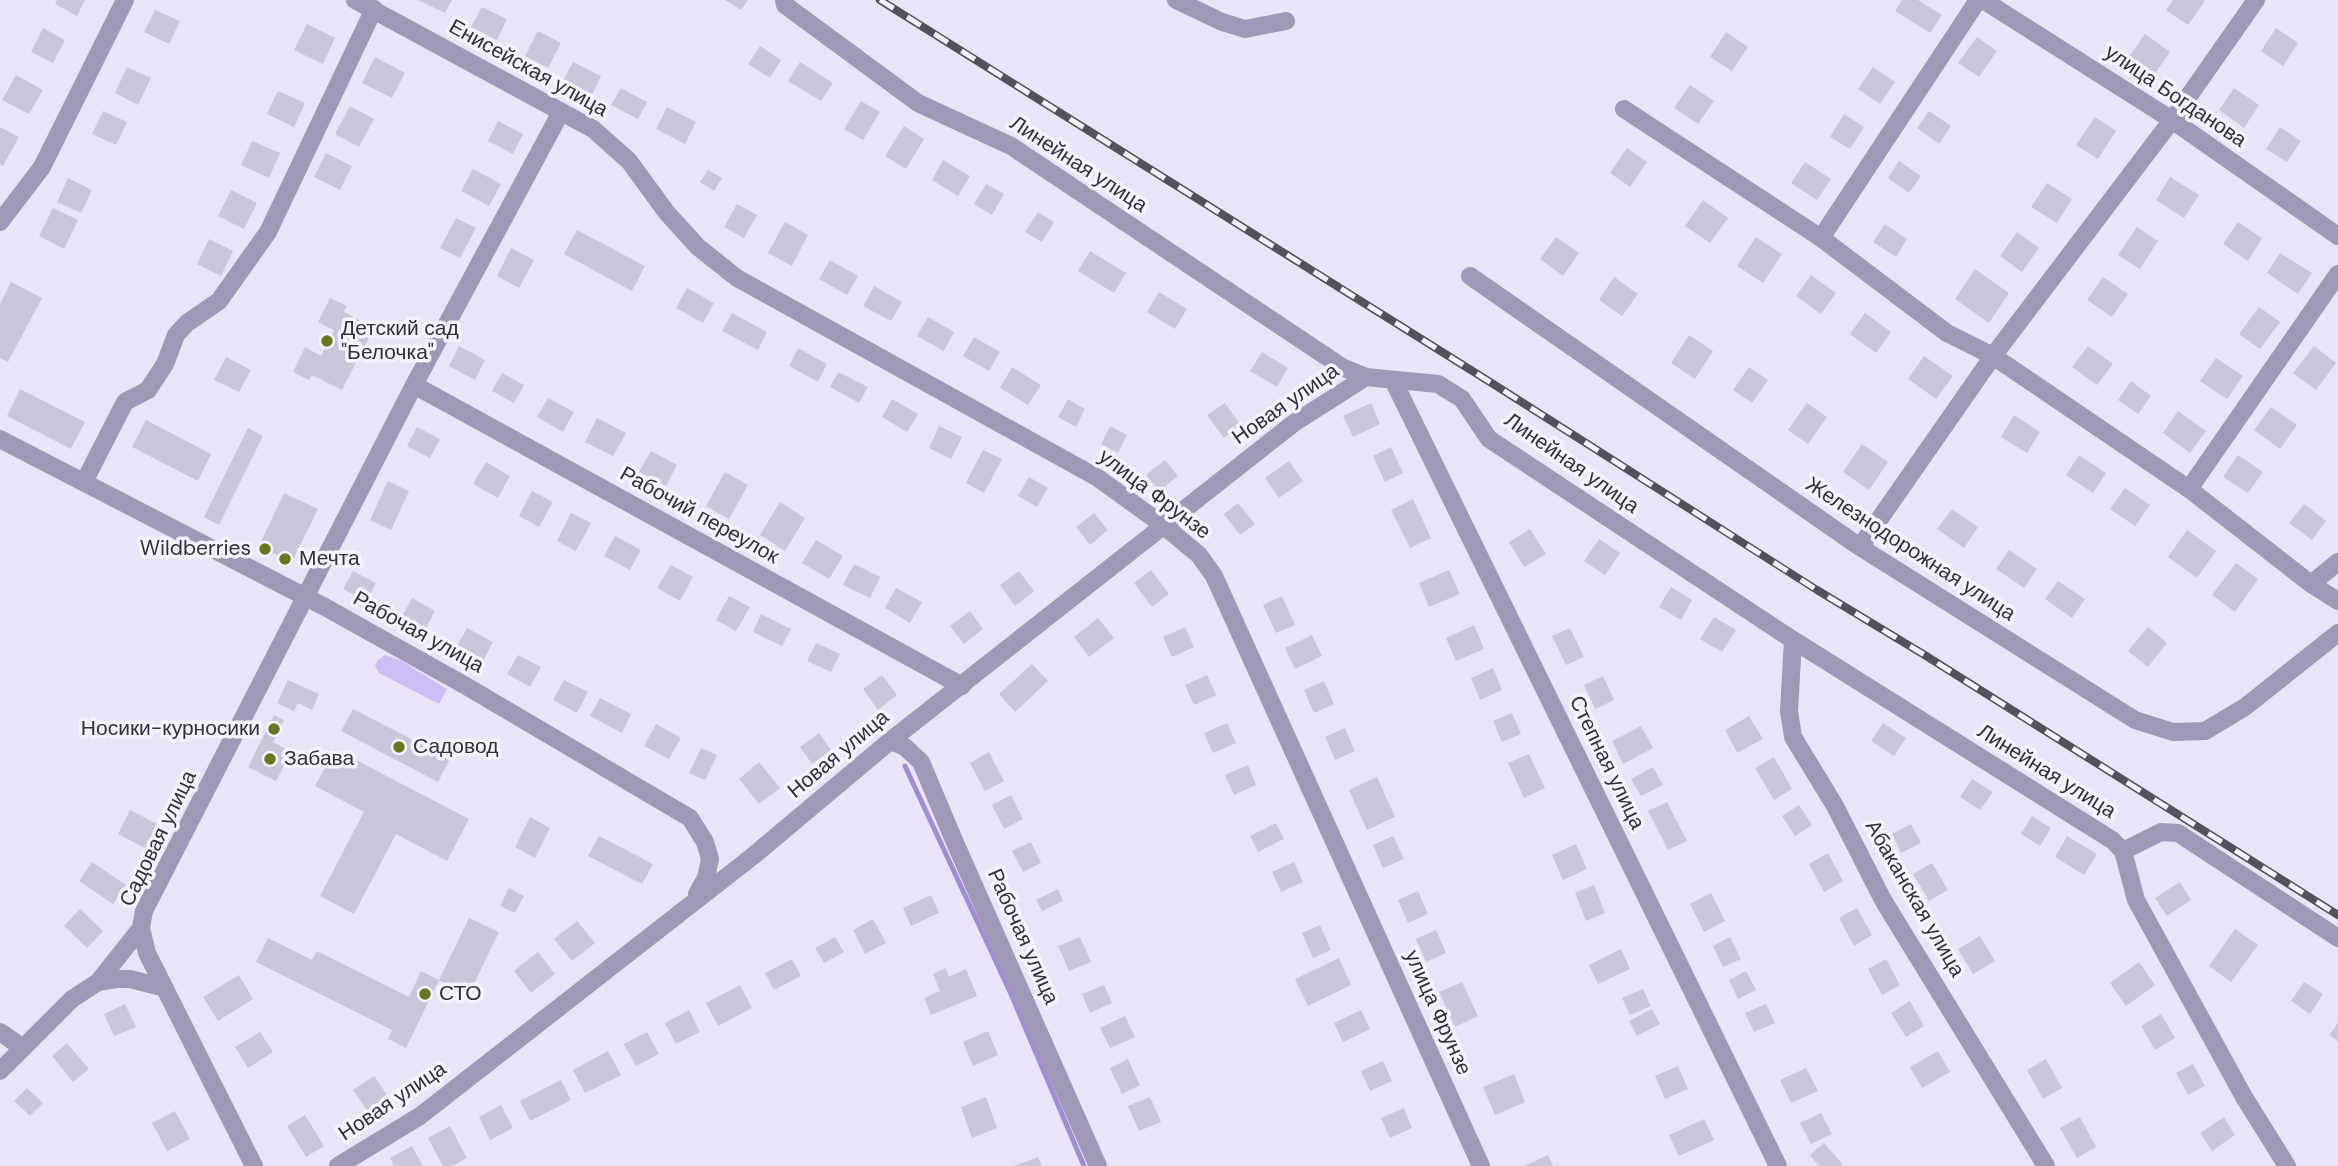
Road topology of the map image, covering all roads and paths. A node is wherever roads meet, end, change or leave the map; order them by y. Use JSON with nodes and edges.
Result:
{"nodes":[{"id":1,"x":125,"y":0,"type":"edge"},
{"id":2,"x":355,"y":0,"type":"edge"},
{"id":3,"x":784,"y":0,"type":"edge"},
{"id":4,"x":1176,"y":0,"type":"edge"},
{"id":5,"x":1981,"y":0,"type":"edge"},
{"id":6,"x":2256,"y":0,"type":"edge"},
{"id":7,"x":374,"y":9,"type":"junction"},
{"id":8,"x":1286,"y":21,"type":"dead end"},
{"id":9,"x":1624,"y":109,"type":"dead end"},
{"id":10,"x":561,"y":112,"type":"junction"},
{"id":11,"x":2172,"y":120,"type":"junction"},
{"id":12,"x":605,"y":138,"type":"joint"},
{"id":13,"x":0,"y":222,"type":"edge"},
{"id":14,"x":2338,"y":236,"type":"edge"},
{"id":15,"x":1821,"y":238,"type":"junction"},
{"id":16,"x":2338,"y":274,"type":"edge"},
{"id":17,"x":1470,"y":276,"type":"dead end"},
{"id":18,"x":1993,"y":356,"type":"junction"},
{"id":19,"x":1366,"y":377,"type":"junction"},
{"id":20,"x":1393,"y":380,"type":"junction"},
{"id":21,"x":414,"y":385,"type":"junction"},
{"id":22,"x":0,"y":439,"type":"edge"},
{"id":23,"x":84,"y":482,"type":"junction"},
{"id":24,"x":2189,"y":489,"type":"junction"},
{"id":25,"x":1163,"y":525,"type":"junction"},
{"id":26,"x":1860,"y":547,"type":"junction"},
{"id":27,"x":2338,"y":562,"type":"edge"},
{"id":28,"x":2311,"y":584,"type":"junction"},
{"id":29,"x":306,"y":597,"type":"junction"},
{"id":30,"x":2338,"y":601,"type":"edge"},
{"id":31,"x":2338,"y":633,"type":"edge"},
{"id":32,"x":1793,"y":640,"type":"junction"},
{"id":33,"x":962,"y":686,"type":"junction"},
{"id":34,"x":890,"y":741,"type":"junction"},
{"id":35,"x":2123,"y":851,"type":"junction"},
{"id":36,"x":694,"y":900,"type":"junction"},
{"id":37,"x":141,"y":928,"type":"junction"},
{"id":38,"x":2338,"y":938,"type":"edge"},
{"id":39,"x":97,"y":982,"type":"junction"},
{"id":40,"x":164,"y":988,"type":"junction"},
{"id":41,"x":0,"y":1032,"type":"edge"},
{"id":42,"x":23,"y":1048,"type":"junction"},
{"id":43,"x":0,"y":1071,"type":"edge"},
{"id":44,"x":254,"y":1166,"type":"edge"},
{"id":45,"x":338,"y":1166,"type":"edge"},
{"id":46,"x":1098,"y":1166,"type":"edge"},
{"id":47,"x":1481,"y":1166,"type":"edge"},
{"id":48,"x":1778,"y":1166,"type":"edge"},
{"id":49,"x":2046,"y":1166,"type":"edge"},
{"id":50,"x":2287,"y":1166,"type":"edge"}],
"edges":[{"from":1,"to":13,"type":"street"},
{"from":2,"to":7,"type":"street","name":"Енисейская улица"},
{"from":3,"to":19,"type":"street","name":"Линейная улица"},
{"from":4,"to":8,"type":"street"},
{"from":5,"to":11,"type":"street","name":"улица Богданова"},
{"from":5,"to":15,"type":"street"},
{"from":6,"to":11,"type":"street"},
{"from":7,"to":10,"type":"street","name":"Енисейская улица"},
{"from":7,"to":23,"type":"street"},
{"from":9,"to":15,"type":"street"},
{"from":10,"to":12,"type":"street","name":"Енисейская улица"},
{"from":10,"to":21,"type":"street","name":"Садовая улица"},
{"from":11,"to":14,"type":"street","name":"улица Богданова"},
{"from":11,"to":18,"type":"street"},
{"from":12,"to":25,"type":"street","name":"улица Фрунзе"},
{"from":15,"to":18,"type":"street"},
{"from":16,"to":24,"type":"street"},
{"from":17,"to":26,"type":"street","name":"Железнодорожная улица"},
{"from":18,"to":24,"type":"street"},
{"from":18,"to":26,"type":"street"},
{"from":19,"to":20,"type":"street","name":"Линейная улица"},
{"from":19,"to":25,"type":"street","name":"Новая улица"},
{"from":20,"to":32,"type":"street","name":"Линейная улица"},
{"from":20,"to":48,"type":"street","name":"Степная улица"},
{"from":21,"to":29,"type":"street","name":"Садовая улица"},
{"from":21,"to":33,"type":"street","name":"Рабочий переулок"},
{"from":22,"to":23,"type":"street","name":"Рабочая улица"},
{"from":23,"to":29,"type":"street","name":"Рабочая улица"},
{"from":24,"to":28,"type":"street"},
{"from":25,"to":33,"type":"street","name":"Новая улица"},
{"from":25,"to":47,"type":"street","name":"улица Фрунзе"},
{"from":26,"to":31,"type":"street","name":"Железнодорожная улица"},
{"from":27,"to":28,"type":"street"},
{"from":28,"to":30,"type":"street"},
{"from":29,"to":36,"type":"street","name":"Рабочая улица"},
{"from":29,"to":37,"type":"street","name":"Садовая улица"},
{"from":32,"to":35,"type":"street","name":"Линейная улица"},
{"from":32,"to":49,"type":"street","name":"Абаканская улица"},
{"from":33,"to":34,"type":"street","name":"Новая улица"},
{"from":34,"to":36,"type":"street","name":"Новая улица"},
{"from":34,"to":46,"type":"street","name":"Рабочая улица"},
{"from":35,"to":38,"type":"street"},
{"from":35,"to":50,"type":"street"},
{"from":36,"to":45,"type":"street","name":"Новая улица"},
{"from":37,"to":39,"type":"street"},
{"from":37,"to":40,"type":"street","name":"Садовая улица"},
{"from":39,"to":40,"type":"street"},
{"from":39,"to":42,"type":"street"},
{"from":40,"to":44,"type":"street","name":"Садовая улица"},
{"from":41,"to":42,"type":"street"},
{"from":42,"to":43,"type":"street"}]}
